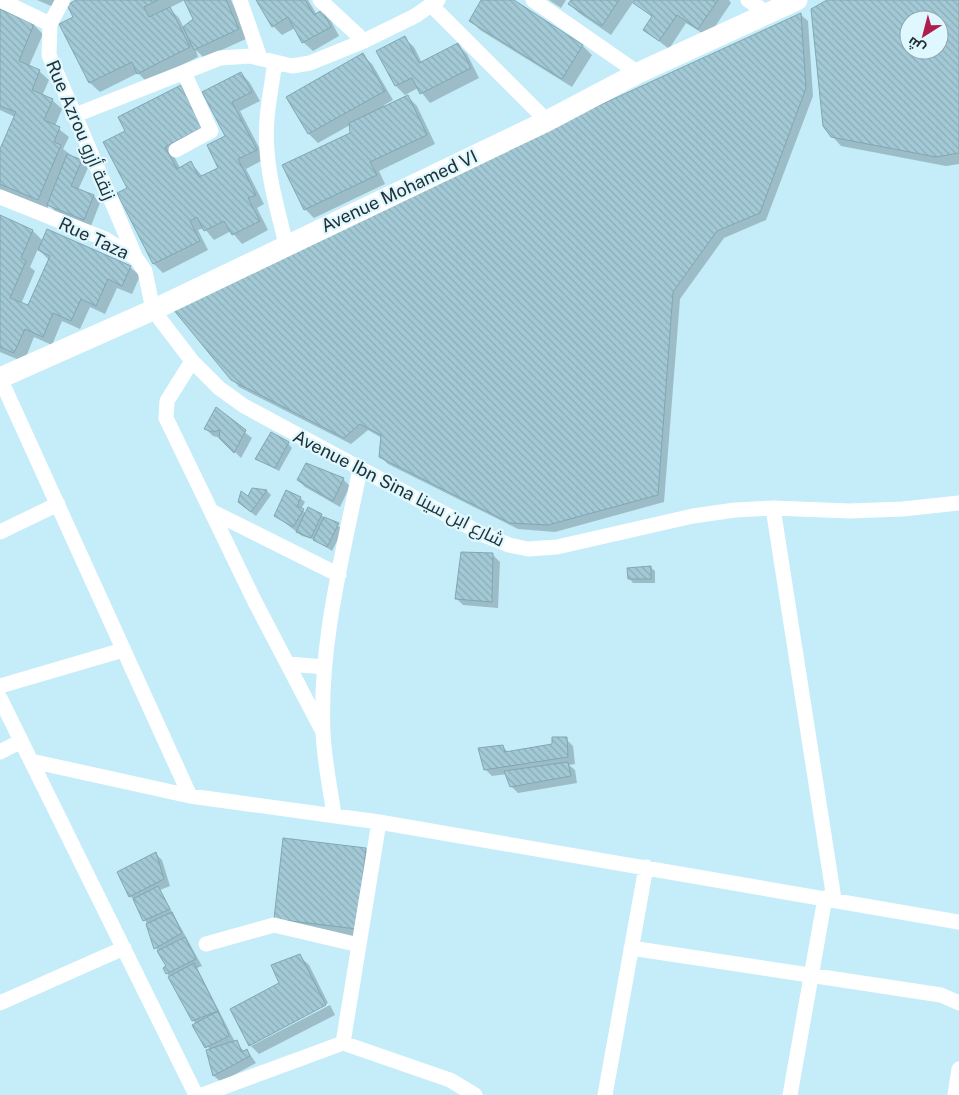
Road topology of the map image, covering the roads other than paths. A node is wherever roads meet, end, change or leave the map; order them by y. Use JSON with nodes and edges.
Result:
{"nodes":[{"id":1,"x":0,"y":0,"type":"edge"},
{"id":2,"x":63,"y":0,"type":"edge"},
{"id":3,"x":240,"y":0,"type":"edge"},
{"id":4,"x":320,"y":0,"type":"edge"},
{"id":5,"x":533,"y":0,"type":"edge"},
{"id":6,"x":748,"y":0,"type":"edge"},
{"id":7,"x":797,"y":0,"type":"edge"},
{"id":8,"x":435,"y":3,"type":"edge"},
{"id":9,"x":556,"y":6,"type":"edge"},
{"id":10,"x":767,"y":13,"type":"junction"},
{"id":11,"x":50,"y":24,"type":"junction"},
{"id":12,"x":364,"y":42,"type":"junction"},
{"id":13,"x":267,"y":60,"type":"junction"},
{"id":14,"x":184,"y":73,"type":"junction"},
{"id":15,"x":638,"y":73,"type":"junction"},
{"id":16,"x":73,"y":116,"type":"junction"},
{"id":17,"x":548,"y":121,"type":"junction"},
{"id":18,"x":176,"y":150,"type":"dead end"},
{"id":19,"x":0,"y":197,"type":"edge"},
{"id":20,"x":286,"y":245,"type":"junction"},
{"id":21,"x":136,"y":258,"type":"junction"},
{"id":22,"x":153,"y":310,"type":"junction"},
{"id":23,"x":192,"y":361,"type":"junction"},
{"id":24,"x":0,"y":378,"type":"edge"},
{"id":25,"x":360,"y":469,"type":"junction"},
{"id":26,"x":959,"y":503,"type":"edge"},
{"id":27,"x":58,"y":504,"type":"junction"},
{"id":28,"x":773,"y":508,"type":"junction"},
{"id":29,"x":211,"y":511,"type":"junction"},
{"id":30,"x":0,"y":532,"type":"edge"},
{"id":31,"x":339,"y":575,"type":"junction"},
{"id":32,"x":123,"y":650,"type":"junction"},
{"id":33,"x":288,"y":664,"type":"junction"},
{"id":34,"x":325,"y":667,"type":"junction"},
{"id":35,"x":0,"y":686,"type":"edge"},
{"id":36,"x":0,"y":698,"type":"edge"},
{"id":37,"x":323,"y":732,"type":"junction"},
{"id":38,"x":21,"y":742,"type":"junction"},
{"id":39,"x":0,"y":752,"type":"edge"},
{"id":40,"x":31,"y":761,"type":"junction"},
{"id":41,"x":190,"y":796,"type":"junction"},
{"id":42,"x":334,"y":814,"type":"junction"},
{"id":43,"x":379,"y":822,"type":"junction"},
{"id":44,"x":646,"y":867,"type":"junction"},
{"id":45,"x":830,"y":899,"type":"junction"},
{"id":46,"x":959,"y":922,"type":"edge"},
{"id":47,"x":206,"y":944,"type":"dead end"},
{"id":48,"x":359,"y":945,"type":"junction"},
{"id":49,"x":124,"y":948,"type":"junction"},
{"id":50,"x":631,"y":948,"type":"junction"},
{"id":51,"x":812,"y":976,"type":"junction"},
{"id":52,"x":0,"y":1002,"type":"edge"},
{"id":53,"x":959,"y":1002,"type":"edge"},
{"id":54,"x":343,"y":1043,"type":"junction"},
{"id":55,"x":959,"y":1069,"type":"edge"},
{"id":56,"x":196,"y":1095,"type":"edge"},
{"id":57,"x":202,"y":1095,"type":"edge"},
{"id":58,"x":475,"y":1095,"type":"edge"},
{"id":59,"x":605,"y":1095,"type":"edge"},
{"id":60,"x":790,"y":1095,"type":"edge"},
{"id":61,"x":955,"y":1095,"type":"edge"}],
"edges":[{"from":1,"to":11,"type":"street"},
{"from":2,"to":11,"type":"street","name":"Rue Azrou زنقة أزرو"},
{"from":3,"to":13,"type":"street"},
{"from":4,"to":12,"type":"street"},
{"from":5,"to":9,"type":"street"},
{"from":6,"to":10,"type":"street"},
{"from":7,"to":10,"type":"main road","name":"Avenue Mohamed VI"},
{"from":8,"to":12,"type":"street"},
{"from":8,"to":17,"type":"street"},
{"from":9,"to":15,"type":"street"},
{"from":10,"to":15,"type":"main road","name":"Avenue Mohamed VI"},
{"from":11,"to":16,"type":"street","name":"Rue Azrou زنقة أزرو"},
{"from":12,"to":13,"type":"street"},
{"from":13,"to":14,"type":"street"},
{"from":13,"to":20,"type":"street"},
{"from":14,"to":16,"type":"street"},
{"from":14,"to":18,"type":"street"},
{"from":15,"to":17,"type":"main road","name":"Avenue Mohamed VI"},
{"from":16,"to":21,"type":"street","name":"Rue Azrou زنقة أزرو"},
{"from":17,"to":20,"type":"main road","name":"Avenue Mohamed VI"},
{"from":19,"to":21,"type":"street","name":"Rue Taza"},
{"from":20,"to":22,"type":"main road","name":"Avenue Mohamed VI"},
{"from":21,"to":22,"type":"street","name":"Rue Taza"},
{"from":22,"to":23,"type":"street","name":"Avenue Ibn Sina شارع ابن سينا"},
{"from":22,"to":24,"type":"main road","name":"Avenue Mohamed VI"},
{"from":23,"to":25,"type":"street","name":"Avenue Ibn Sina شارع ابن سينا"},
{"from":23,"to":29,"type":"street"},
{"from":24,"to":27,"type":"street"},
{"from":25,"to":28,"type":"street","name":"Avenue Ibn Sina شارع ابن سينا"},
{"from":25,"to":31,"type":"street"},
{"from":26,"to":28,"type":"street","name":"Avenue Ibn Sina شارع ابن سينا"},
{"from":27,"to":30,"type":"street"},
{"from":27,"to":32,"type":"street"},
{"from":28,"to":45,"type":"street"},
{"from":29,"to":31,"type":"street"},
{"from":29,"to":33,"type":"street"},
{"from":31,"to":34,"type":"street"},
{"from":32,"to":35,"type":"street"},
{"from":32,"to":41,"type":"street"},
{"from":33,"to":34,"type":"street"},
{"from":33,"to":37,"type":"street"},
{"from":34,"to":37,"type":"street"},
{"from":36,"to":38,"type":"street"},
{"from":37,"to":42,"type":"street"},
{"from":38,"to":39,"type":"street"},
{"from":38,"to":40,"type":"street"},
{"from":40,"to":41,"type":"street"},
{"from":40,"to":49,"type":"street"},
{"from":41,"to":42,"type":"street"},
{"from":42,"to":43,"type":"street"},
{"from":43,"to":44,"type":"street"},
{"from":43,"to":48,"type":"street"},
{"from":44,"to":45,"type":"street"},
{"from":44,"to":50,"type":"street"},
{"from":45,"to":46,"type":"street"},
{"from":45,"to":51,"type":"street"},
{"from":47,"to":48,"type":"street"},
{"from":48,"to":54,"type":"street"},
{"from":49,"to":52,"type":"street"},
{"from":49,"to":56,"type":"street"},
{"from":50,"to":51,"type":"street"},
{"from":50,"to":59,"type":"street"},
{"from":51,"to":53,"type":"street"},
{"from":51,"to":60,"type":"street"},
{"from":54,"to":57,"type":"street"},
{"from":54,"to":58,"type":"street"},
{"from":55,"to":61,"type":"street"}]}
